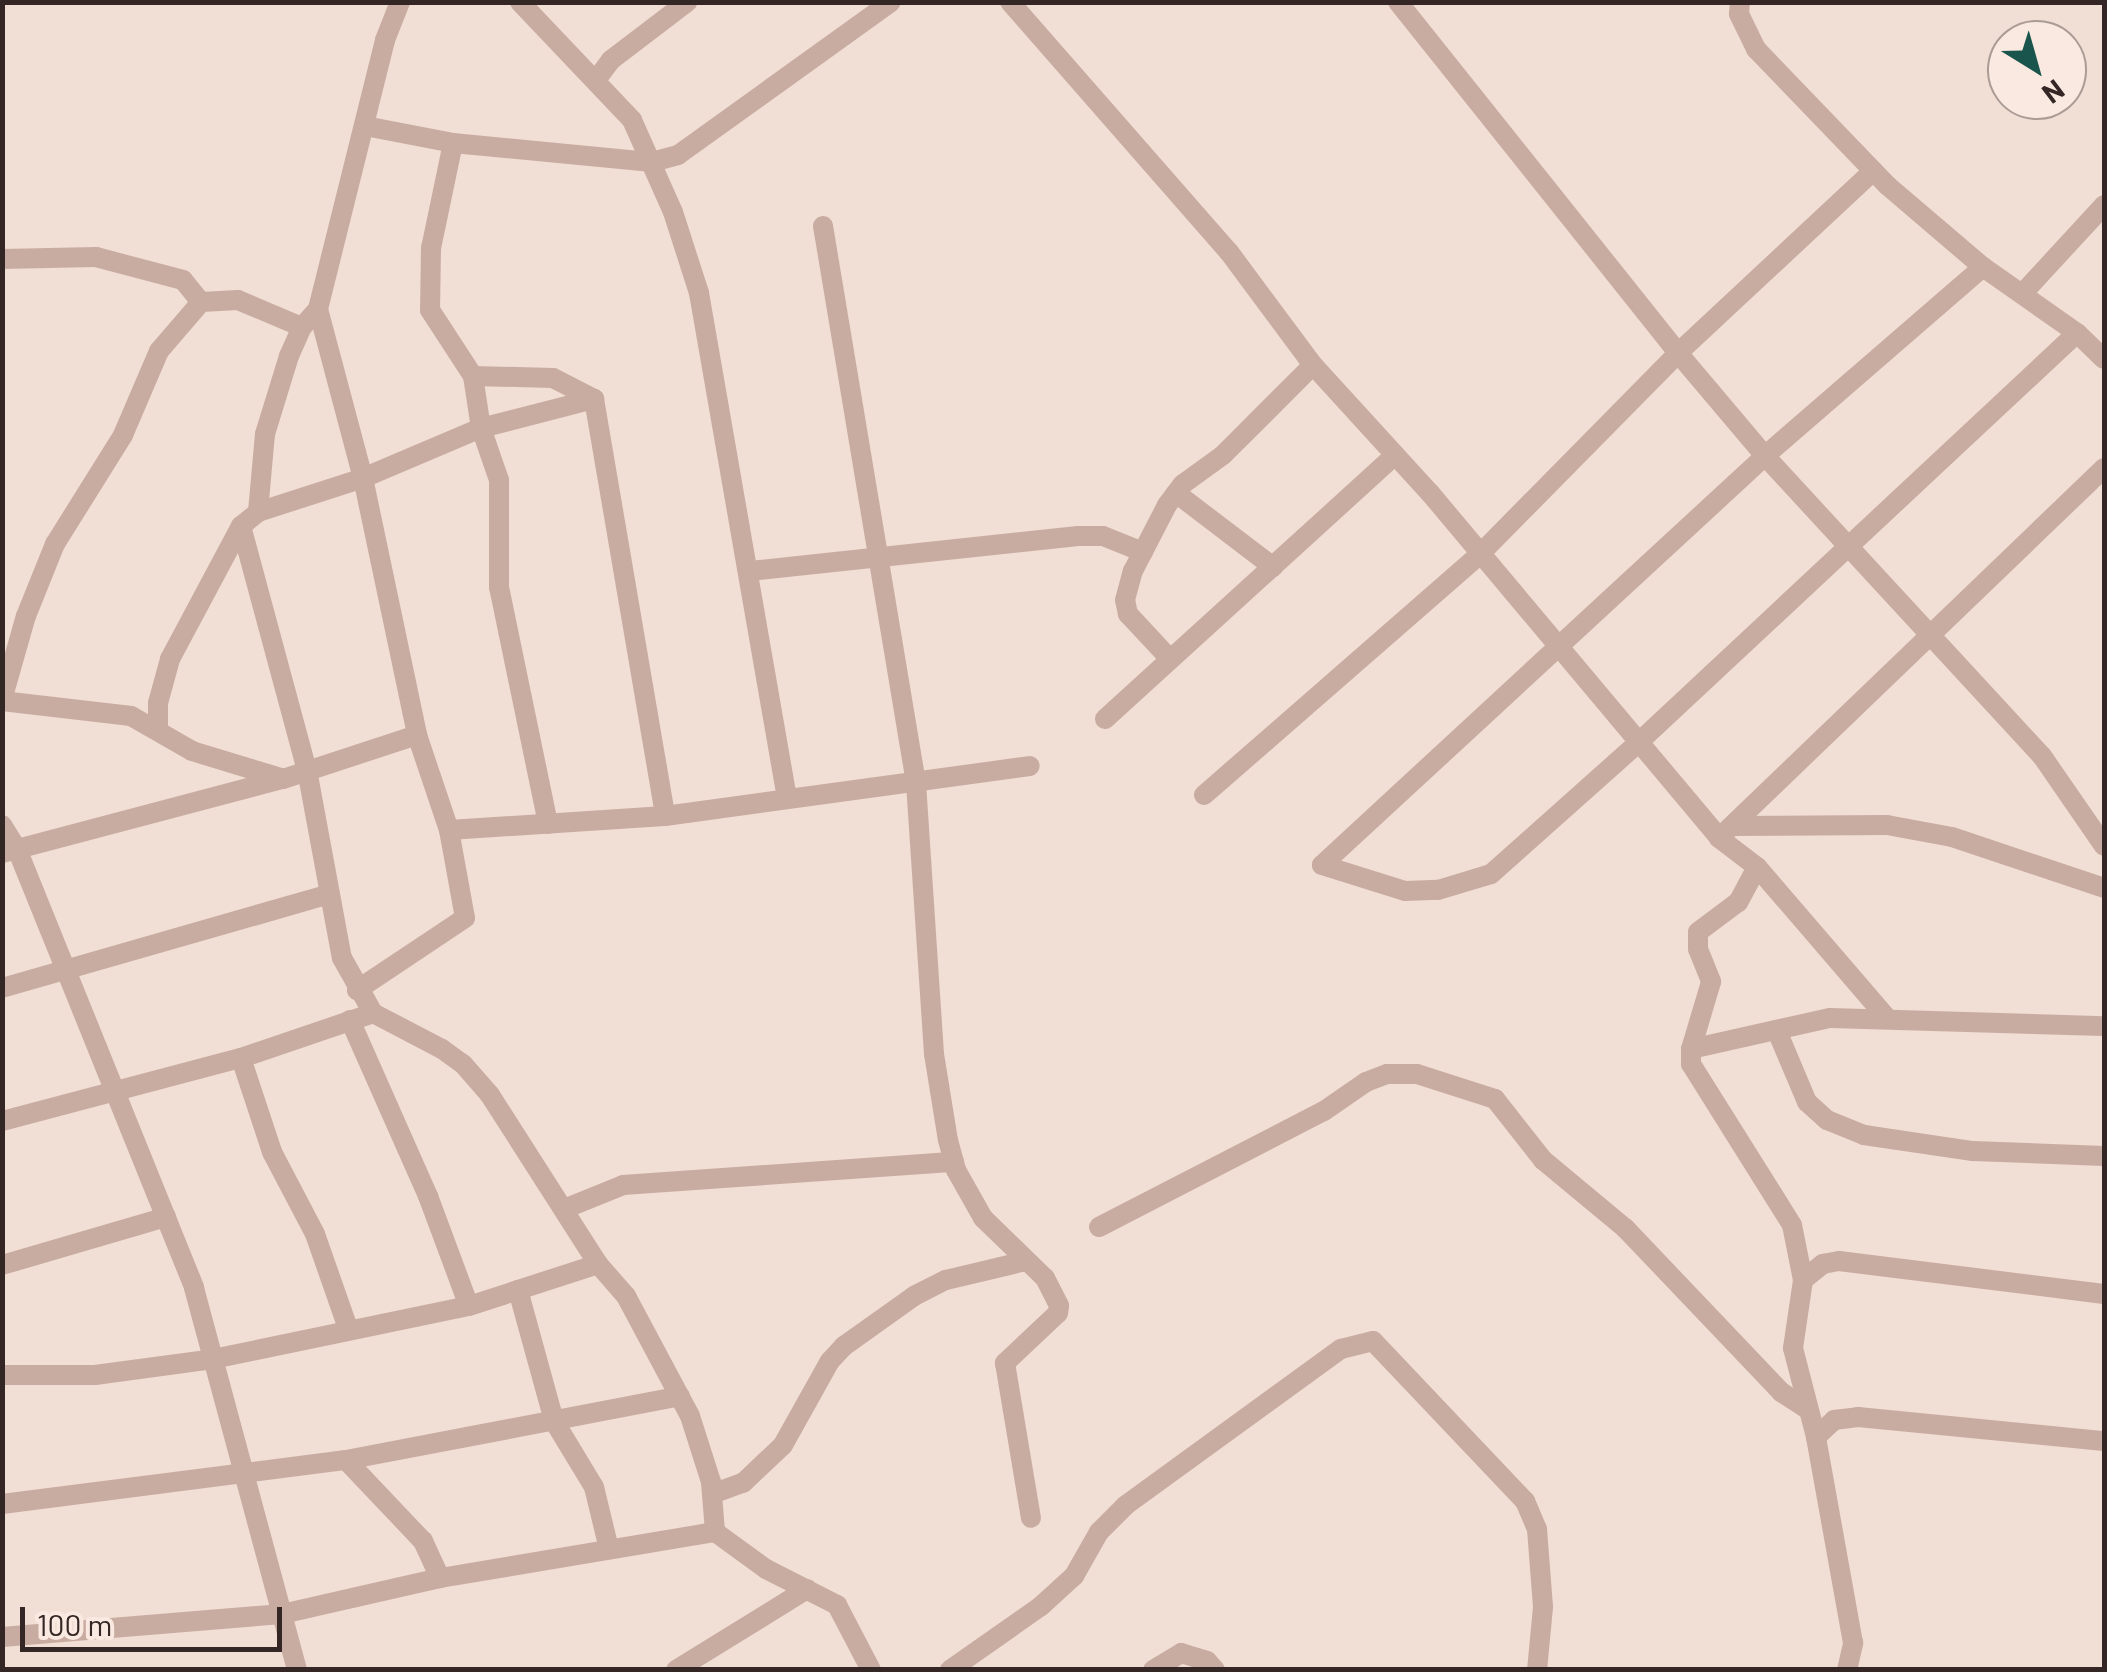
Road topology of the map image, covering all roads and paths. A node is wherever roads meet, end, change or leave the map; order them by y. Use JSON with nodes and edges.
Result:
{"nodes":[{"id":1,"x":400,"y":2,"type":"edge"},
{"id":2,"x":520,"y":2,"type":"edge"},
{"id":3,"x":687,"y":2,"type":"edge"},
{"id":4,"x":892,"y":2,"type":"edge"},
{"id":5,"x":1010,"y":2,"type":"edge"},
{"id":6,"x":1398,"y":2,"type":"edge"},
{"id":7,"x":1740,"y":2,"type":"edge"},
{"id":8,"x":596,"y":80,"type":"junction"},
{"id":9,"x":365,"y":126,"type":"junction"},
{"id":10,"x":453,"y":143,"type":"junction"},
{"id":11,"x":652,"y":162,"type":"junction"},
{"id":12,"x":1873,"y":171,"type":"junction"},
{"id":13,"x":2104,"y":205,"type":"edge"},
{"id":14,"x":823,"y":226,"type":"dead end"},
{"id":15,"x":2,"y":259,"type":"edge"},
{"id":16,"x":1983,"y":267,"type":"junction"},
{"id":17,"x":2022,"y":294,"type":"junction"},
{"id":18,"x":201,"y":302,"type":"junction"},
{"id":19,"x":318,"y":309,"type":"junction"},
{"id":20,"x":302,"y":327,"type":"junction"},
{"id":21,"x":2077,"y":333,"type":"junction"},
{"id":22,"x":1678,"y":353,"type":"junction"},
{"id":23,"x":2104,"y":358,"type":"edge"},
{"id":24,"x":1313,"y":366,"type":"junction"},
{"id":25,"x":473,"y":376,"type":"junction"},
{"id":26,"x":594,"y":399,"type":"junction"},
{"id":27,"x":481,"y":428,"type":"junction"},
{"id":28,"x":1395,"y":455,"type":"junction"},
{"id":29,"x":1765,"y":456,"type":"junction"},
{"id":30,"x":2104,"y":468,"type":"edge"},
{"id":31,"x":362,"y":478,"type":"junction"},
{"id":32,"x":1176,"y":493,"type":"junction"},
{"id":33,"x":258,"y":512,"type":"junction"},
{"id":34,"x":241,"y":526,"type":"junction"},
{"id":35,"x":1848,"y":544,"type":"junction"},
{"id":36,"x":1143,"y":552,"type":"junction"},
{"id":37,"x":1480,"y":554,"type":"junction"},
{"id":38,"x":880,"y":558,"type":"junction"},
{"id":39,"x":1272,"y":567,"type":"junction"},
{"id":40,"x":750,"y":571,"type":"junction"},
{"id":41,"x":1933,"y":636,"type":"junction"},
{"id":42,"x":1557,"y":649,"type":"junction"},
{"id":43,"x":1170,"y":660,"type":"junction"},
{"id":44,"x":2,"y":701,"type":"edge"},
{"id":45,"x":1105,"y":719,"type":"dead end"},
{"id":46,"x":158,"y":729,"type":"junction"},
{"id":47,"x":418,"y":736,"type":"junction"},
{"id":48,"x":1639,"y":742,"type":"junction"},
{"id":49,"x":1030,"y":766,"type":"dead end"},
{"id":50,"x":307,"y":770,"type":"junction"},
{"id":51,"x":283,"y":778,"type":"junction"},
{"id":52,"x":916,"y":783,"type":"junction"},
{"id":53,"x":1204,"y":795,"type":"dead end"},
{"id":54,"x":788,"y":798,"type":"junction"},
{"id":55,"x":665,"y":816,"type":"junction"},
{"id":56,"x":548,"y":824,"type":"junction"},
{"id":57,"x":2,"y":825,"type":"edge"},
{"id":58,"x":449,"y":830,"type":"junction"},
{"id":59,"x":1726,"y":832,"type":"junction"},
{"id":60,"x":2104,"y":846,"type":"edge"},
{"id":61,"x":10,"y":851,"type":"edge"},
{"id":62,"x":1757,"y":867,"type":"junction"},
{"id":63,"x":2104,"y":888,"type":"edge"},
{"id":64,"x":330,"y":894,"type":"junction"},
{"id":65,"x":63,"y":970,"type":"junction"},
{"id":66,"x":2,"y":988,"type":"edge"},
{"id":67,"x":357,"y":990,"type":"junction"},
{"id":68,"x":373,"y":1013,"type":"junction"},
{"id":69,"x":1887,"y":1018,"type":"junction"},
{"id":70,"x":350,"y":1020,"type":"junction"},
{"id":71,"x":2104,"y":1026,"type":"edge"},
{"id":72,"x":1777,"y":1032,"type":"junction"},
{"id":73,"x":1691,"y":1049,"type":"junction"},
{"id":74,"x":241,"y":1058,"type":"junction"},
{"id":75,"x":112,"y":1089,"type":"junction"},
{"id":76,"x":2,"y":1121,"type":"edge"},
{"id":77,"x":2104,"y":1156,"type":"edge"},
{"id":78,"x":954,"y":1162,"type":"junction"},
{"id":79,"x":564,"y":1210,"type":"junction"},
{"id":80,"x":166,"y":1217,"type":"junction"},
{"id":81,"x":1099,"y":1228,"type":"dead end"},
{"id":82,"x":1026,"y":1262,"type":"junction"},
{"id":83,"x":598,"y":1264,"type":"junction"},
{"id":84,"x":2,"y":1265,"type":"edge"},
{"id":85,"x":1803,"y":1280,"type":"junction"},
{"id":86,"x":518,"y":1290,"type":"junction"},
{"id":87,"x":2104,"y":1294,"type":"edge"},
{"id":88,"x":469,"y":1306,"type":"junction"},
{"id":89,"x":348,"y":1328,"type":"junction"},
{"id":90,"x":213,"y":1359,"type":"junction"},
{"id":91,"x":2,"y":1374,"type":"edge"},
{"id":92,"x":680,"y":1396,"type":"junction"},
{"id":93,"x":1808,"y":1410,"type":"junction"},
{"id":94,"x":554,"y":1421,"type":"junction"},
{"id":95,"x":1816,"y":1437,"type":"junction"},
{"id":96,"x":2104,"y":1441,"type":"edge"},
{"id":97,"x":346,"y":1460,"type":"junction"},
{"id":98,"x":248,"y":1476,"type":"junction"},
{"id":99,"x":712,"y":1494,"type":"junction"},
{"id":100,"x":2,"y":1504,"type":"edge"},
{"id":101,"x":1031,"y":1518,"type":"dead end"},
{"id":102,"x":714,"y":1532,"type":"junction"},
{"id":103,"x":609,"y":1549,"type":"junction"},
{"id":104,"x":440,"y":1578,"type":"junction"},
{"id":105,"x":807,"y":1588,"type":"junction"},
{"id":106,"x":282,"y":1614,"type":"junction"},
{"id":107,"x":2,"y":1637,"type":"edge"},
{"id":108,"x":1852,"y":1665,"type":"edge"},
{"id":109,"x":297,"y":1670,"type":"edge"},
{"id":110,"x":676,"y":1670,"type":"edge"},
{"id":111,"x":871,"y":1670,"type":"edge"},
{"id":112,"x":950,"y":1670,"type":"edge"},
{"id":113,"x":1153,"y":1670,"type":"edge"},
{"id":114,"x":1215,"y":1670,"type":"edge"},
{"id":115,"x":1537,"y":1670,"type":"edge"}],
"edges":[{"from":1,"to":9,"type":"street"},
{"from":2,"to":8,"type":"street"},
{"from":3,"to":8,"type":"street"},
{"from":4,"to":11,"type":"street"},
{"from":5,"to":24,"type":"street"},
{"from":6,"to":22,"type":"street"},
{"from":7,"to":12,"type":"street"},
{"from":8,"to":11,"type":"street"},
{"from":9,"to":10,"type":"street"},
{"from":9,"to":19,"type":"street"},
{"from":10,"to":11,"type":"street"},
{"from":10,"to":25,"type":"street"},
{"from":11,"to":40,"type":"street"},
{"from":12,"to":16,"type":"street"},
{"from":12,"to":22,"type":"street"},
{"from":13,"to":17,"type":"street"},
{"from":14,"to":38,"type":"street"},
{"from":15,"to":18,"type":"street"},
{"from":16,"to":17,"type":"street"},
{"from":16,"to":29,"type":"street"},
{"from":17,"to":21,"type":"street"},
{"from":18,"to":20,"type":"street"},
{"from":18,"to":44,"type":"street"},
{"from":19,"to":20,"type":"street"},
{"from":19,"to":31,"type":"street"},
{"from":20,"to":33,"type":"street"},
{"from":21,"to":23,"type":"street"},
{"from":21,"to":35,"type":"street"},
{"from":22,"to":29,"type":"street"},
{"from":22,"to":37,"type":"street"},
{"from":24,"to":28,"type":"street"},
{"from":24,"to":32,"type":"street"},
{"from":25,"to":26,"type":"street"},
{"from":25,"to":27,"type":"street"},
{"from":26,"to":27,"type":"street"},
{"from":26,"to":55,"type":"street"},
{"from":27,"to":31,"type":"street"},
{"from":27,"to":56,"type":"street"},
{"from":28,"to":37,"type":"street"},
{"from":28,"to":39,"type":"street"},
{"from":29,"to":35,"type":"street"},
{"from":29,"to":42,"type":"street"},
{"from":30,"to":41,"type":"street"},
{"from":31,"to":33,"type":"street"},
{"from":31,"to":47,"type":"street"},
{"from":32,"to":36,"type":"street"},
{"from":32,"to":39,"type":"street"},
{"from":33,"to":34,"type":"street"},
{"from":34,"to":46,"type":"street"},
{"from":34,"to":50,"type":"street"},
{"from":35,"to":41,"type":"street"},
{"from":35,"to":48,"type":"street"},
{"from":36,"to":38,"type":"street"},
{"from":36,"to":43,"type":"street"},
{"from":37,"to":42,"type":"street"},
{"from":37,"to":53,"type":"street"},
{"from":38,"to":40,"type":"street"},
{"from":38,"to":52,"type":"street"},
{"from":39,"to":43,"type":"street"},
{"from":40,"to":54,"type":"street"},
{"from":41,"to":59,"type":"street"},
{"from":41,"to":60,"type":"street"},
{"from":42,"to":48,"type":"street"},
{"from":42,"to":48,"type":"street"},
{"from":43,"to":45,"type":"street"},
{"from":44,"to":46,"type":"street"},
{"from":46,"to":51,"type":"street"},
{"from":47,"to":50,"type":"street"},
{"from":47,"to":58,"type":"street"},
{"from":48,"to":59,"type":"street"},
{"from":49,"to":52,"type":"street"},
{"from":50,"to":51,"type":"street"},
{"from":50,"to":64,"type":"street"},
{"from":51,"to":61,"type":"street"},
{"from":52,"to":54,"type":"street"},
{"from":52,"to":78,"type":"street"},
{"from":54,"to":55,"type":"street"},
{"from":55,"to":56,"type":"street"},
{"from":56,"to":58,"type":"street"},
{"from":57,"to":61,"type":"street"},
{"from":58,"to":67,"type":"street"},
{"from":59,"to":62,"type":"street"},
{"from":59,"to":63,"type":"street"},
{"from":61,"to":65,"type":"street"},
{"from":62,"to":69,"type":"street"},
{"from":62,"to":73,"type":"street"},
{"from":64,"to":65,"type":"street"},
{"from":64,"to":67,"type":"street"},
{"from":65,"to":66,"type":"street"},
{"from":65,"to":75,"type":"street"},
{"from":67,"to":68,"type":"street"},
{"from":68,"to":70,"type":"street"},
{"from":68,"to":79,"type":"street"},
{"from":69,"to":71,"type":"street"},
{"from":69,"to":72,"type":"street"},
{"from":70,"to":74,"type":"street"},
{"from":70,"to":88,"type":"street"},
{"from":72,"to":73,"type":"street"},
{"from":72,"to":77,"type":"street"},
{"from":73,"to":85,"type":"street"},
{"from":74,"to":75,"type":"street"},
{"from":74,"to":89,"type":"street"},
{"from":75,"to":76,"type":"street"},
{"from":75,"to":80,"type":"street"},
{"from":78,"to":79,"type":"street"},
{"from":78,"to":82,"type":"street"},
{"from":79,"to":83,"type":"street"},
{"from":80,"to":84,"type":"street"},
{"from":80,"to":90,"type":"street"},
{"from":81,"to":93,"type":"street"},
{"from":82,"to":99,"type":"street"},
{"from":82,"to":101,"type":"street"},
{"from":83,"to":86,"type":"street"},
{"from":83,"to":92,"type":"street"},
{"from":85,"to":87,"type":"street"},
{"from":85,"to":93,"type":"street"},
{"from":86,"to":88,"type":"street"},
{"from":86,"to":94,"type":"street"},
{"from":88,"to":89,"type":"street"},
{"from":89,"to":90,"type":"street"},
{"from":90,"to":91,"type":"street"},
{"from":90,"to":98,"type":"street"},
{"from":92,"to":94,"type":"street"},
{"from":92,"to":99,"type":"street"},
{"from":93,"to":95,"type":"street"},
{"from":94,"to":97,"type":"street"},
{"from":94,"to":103,"type":"street"},
{"from":95,"to":96,"type":"street"},
{"from":95,"to":108,"type":"street"},
{"from":97,"to":98,"type":"street"},
{"from":97,"to":104,"type":"street"},
{"from":98,"to":100,"type":"street"},
{"from":98,"to":106,"type":"street"},
{"from":99,"to":102,"type":"street"},
{"from":102,"to":103,"type":"street"},
{"from":102,"to":105,"type":"street"},
{"from":103,"to":104,"type":"street"},
{"from":104,"to":106,"type":"street"},
{"from":105,"to":110,"type":"street"},
{"from":105,"to":111,"type":"street"},
{"from":106,"to":107,"type":"street"},
{"from":106,"to":109,"type":"street"},
{"from":112,"to":115,"type":"street"},
{"from":113,"to":114,"type":"street"}]}
